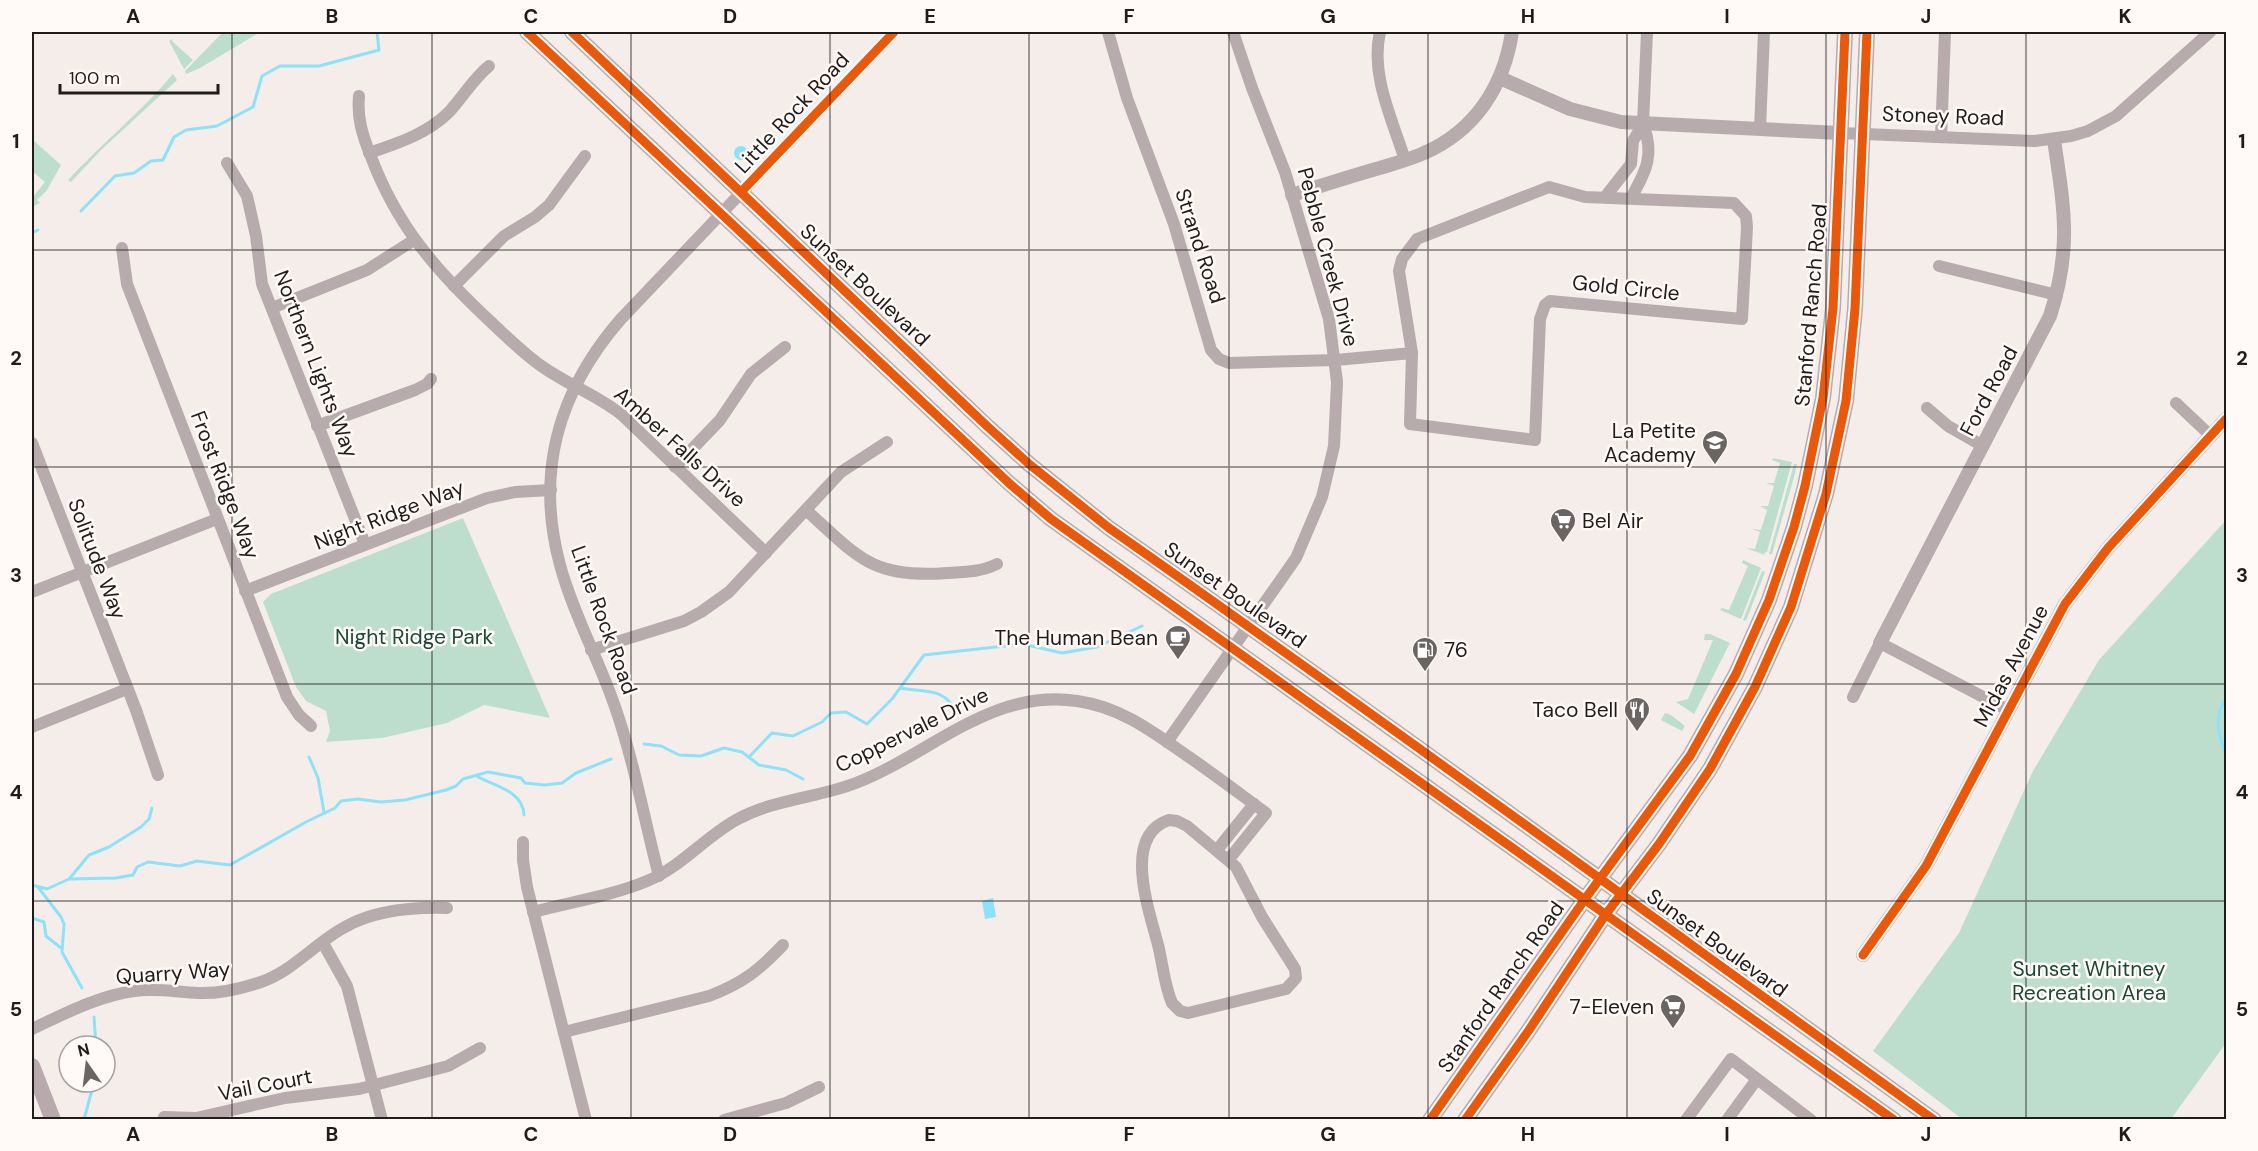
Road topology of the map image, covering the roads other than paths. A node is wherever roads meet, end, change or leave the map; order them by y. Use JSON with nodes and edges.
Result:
{"nodes":[{"id":1,"x":527,"y":32,"type":"edge"},
{"id":2,"x":572,"y":32,"type":"edge"},
{"id":3,"x":894,"y":32,"type":"edge"},
{"id":4,"x":1107,"y":32,"type":"edge"},
{"id":5,"x":1233,"y":32,"type":"edge"},
{"id":6,"x":1380,"y":32,"type":"edge"},
{"id":7,"x":1512,"y":32,"type":"edge"},
{"id":8,"x":1647,"y":32,"type":"edge"},
{"id":9,"x":1764,"y":32,"type":"edge"},
{"id":10,"x":1845,"y":32,"type":"edge"},
{"id":11,"x":1867,"y":32,"type":"edge"},
{"id":12,"x":1945,"y":32,"type":"edge"},
{"id":13,"x":2210,"y":32,"type":"edge"},
{"id":14,"x":489,"y":66,"type":"dead end"},
{"id":15,"x":1500,"y":78,"type":"junction"},
{"id":16,"x":359,"y":96,"type":"dead end"},
{"id":17,"x":1643,"y":124,"type":"junction"},
{"id":18,"x":1760,"y":129,"type":"junction"},
{"id":19,"x":1840,"y":133,"type":"junction"},
{"id":20,"x":1863,"y":134,"type":"junction"},
{"id":21,"x":1941,"y":137,"type":"junction"},
{"id":22,"x":2054,"y":140,"type":"junction"},
{"id":23,"x":369,"y":153,"type":"junction"},
{"id":24,"x":585,"y":156,"type":"dead end"},
{"id":25,"x":1405,"y":160,"type":"junction"},
{"id":26,"x":227,"y":163,"type":"dead end"},
{"id":27,"x":741,"y":192,"type":"junction"},
{"id":28,"x":1292,"y":195,"type":"junction"},
{"id":29,"x":1605,"y":197,"type":"junction"},
{"id":30,"x":1631,"y":198,"type":"junction"},
{"id":31,"x":722,"y":213,"type":"junction"},
{"id":32,"x":414,"y":240,"type":"junction"},
{"id":33,"x":122,"y":248,"type":"dead end"},
{"id":34,"x":1939,"y":266,"type":"dead end"},
{"id":35,"x":454,"y":286,"type":"junction"},
{"id":36,"x":2057,"y":295,"type":"junction"},
{"id":37,"x":272,"y":308,"type":"junction"},
{"id":38,"x":785,"y":347,"type":"dead end"},
{"id":39,"x":1412,"y":353,"type":"junction"},
{"id":40,"x":1336,"y":360,"type":"junction"},
{"id":41,"x":431,"y":379,"type":"dead end"},
{"id":42,"x":575,"y":386,"type":"junction"},
{"id":43,"x":2176,"y":403,"type":"dead end"},
{"id":44,"x":1928,"y":408,"type":"dead end"},
{"id":45,"x":2226,"y":419,"type":"edge"},
{"id":46,"x":317,"y":426,"type":"junction"},
{"id":47,"x":2211,"y":436,"type":"junction"},
{"id":48,"x":887,"y":442,"type":"dead end"},
{"id":49,"x":32,"y":443,"type":"edge"},
{"id":50,"x":1983,"y":446,"type":"junction"},
{"id":51,"x":675,"y":467,"type":"junction"},
{"id":52,"x":551,"y":490,"type":"junction"},
{"id":53,"x":806,"y":510,"type":"junction"},
{"id":54,"x":217,"y":519,"type":"junction"},
{"id":55,"x":365,"y":544,"type":"junction"},
{"id":56,"x":766,"y":553,"type":"junction"},
{"id":57,"x":997,"y":564,"type":"dead end"},
{"id":58,"x":81,"y":573,"type":"junction"},
{"id":59,"x":245,"y":591,"type":"junction"},
{"id":60,"x":32,"y":592,"type":"edge"},
{"id":61,"x":1791,"y":607,"type":"junction"},
{"id":62,"x":1249,"y":626,"type":"junction"},
{"id":63,"x":1752,"y":638,"type":"junction"},
{"id":64,"x":1880,"y":643,"type":"junction"},
{"id":65,"x":1233,"y":649,"type":"junction"},
{"id":66,"x":591,"y":650,"type":"junction"},
{"id":67,"x":1755,"y":687,"type":"junction"},
{"id":68,"x":127,"y":689,"type":"junction"},
{"id":69,"x":1852,"y":697,"type":"dead end"},
{"id":70,"x":2008,"y":710,"type":"junction"},
{"id":71,"x":311,"y":726,"type":"dead end"},
{"id":72,"x":32,"y":727,"type":"edge"},
{"id":73,"x":1167,"y":742,"type":"junction"},
{"id":74,"x":158,"y":775,"type":"dead end"},
{"id":75,"x":1254,"y":804,"type":"junction"},
{"id":76,"x":1238,"y":824,"type":"junction"},
{"id":77,"x":1249,"y":834,"type":"junction"},
{"id":78,"x":523,"y":843,"type":"dead end"},
{"id":79,"x":1217,"y":850,"type":"junction"},
{"id":80,"x":1228,"y":859,"type":"junction"},
{"id":81,"x":658,"y":876,"type":"junction"},
{"id":82,"x":1599,"y":880,"type":"junction"},
{"id":83,"x":1620,"y":895,"type":"junction"},
{"id":84,"x":1585,"y":899,"type":"junction"},
{"id":85,"x":447,"y":908,"type":"dead end"},
{"id":86,"x":533,"y":912,"type":"junction"},
{"id":87,"x":1606,"y":914,"type":"junction"},
{"id":88,"x":323,"y":943,"type":"junction"},
{"id":89,"x":783,"y":945,"type":"dead end"},
{"id":90,"x":1863,"y":955,"type":"dead end"},
{"id":91,"x":32,"y":1029,"type":"edge"},
{"id":92,"x":564,"y":1032,"type":"junction"},
{"id":93,"x":480,"y":1048,"type":"dead end"},
{"id":94,"x":32,"y":1066,"type":"edge"},
{"id":95,"x":1757,"y":1079,"type":"junction"},
{"id":96,"x":374,"y":1085,"type":"junction"},
{"id":97,"x":819,"y":1087,"type":"dead end"},
{"id":98,"x":164,"y":1117,"type":"dead end"},
{"id":99,"x":53,"y":1119,"type":"edge"},
{"id":100,"x":382,"y":1119,"type":"edge"},
{"id":101,"x":586,"y":1119,"type":"edge"},
{"id":102,"x":724,"y":1119,"type":"edge"},
{"id":103,"x":1430,"y":1119,"type":"edge"},
{"id":104,"x":1465,"y":1119,"type":"edge"},
{"id":105,"x":1686,"y":1119,"type":"edge"},
{"id":106,"x":1727,"y":1119,"type":"edge"},
{"id":107,"x":1811,"y":1119,"type":"edge"},
{"id":108,"x":1894,"y":1119,"type":"edge"},
{"id":109,"x":1934,"y":1119,"type":"edge"}],
"edges":[{"from":1,"to":31,"type":"main road","name":"Sunset Boulevard"},
{"from":2,"to":27,"type":"main road","name":"Sunset Boulevard"},
{"from":3,"to":27,"type":"street","name":"Little Rock Road"},
{"from":4,"to":40,"type":"street","name":"Strand Road"},
{"from":5,"to":28,"type":"street","name":"Pebble Creek Drive"},
{"from":6,"to":25,"type":"street"},
{"from":7,"to":15,"type":"street"},
{"from":8,"to":17,"type":"street"},
{"from":9,"to":18,"type":"street"},
{"from":10,"to":19,"type":"main road","name":"Stanford Ranch Road"},
{"from":11,"to":20,"type":"main road","name":"Stanford Ranch Road"},
{"from":12,"to":21,"type":"street"},
{"from":13,"to":22,"type":"street","name":"Stoney Road"},
{"from":14,"to":23,"type":"street"},
{"from":15,"to":17,"type":"street","name":"Stoney Road"},
{"from":15,"to":25,"type":"street"},
{"from":16,"to":23,"type":"street","name":"Amber Falls Drive"},
{"from":17,"to":18,"type":"street","name":"Stoney Road"},
{"from":17,"to":29,"type":"street"},
{"from":17,"to":30,"type":"street"},
{"from":18,"to":19,"type":"street","name":"Stoney Road"},
{"from":19,"to":20,"type":"street","name":"Stoney Road"},
{"from":19,"to":63,"type":"main road","name":"Stanford Ranch Road"},
{"from":20,"to":21,"type":"street","name":"Stoney Road"},
{"from":20,"to":61,"type":"main road","name":"Stanford Ranch Road"},
{"from":21,"to":22,"type":"street","name":"Stoney Road"},
{"from":22,"to":36,"type":"street","name":"Ford Road"},
{"from":23,"to":32,"type":"street","name":"Amber Falls Drive"},
{"from":24,"to":35,"type":"street"},
{"from":25,"to":28,"type":"street"},
{"from":26,"to":37,"type":"street","name":"Northern Lights Way"},
{"from":27,"to":31,"type":"street","name":"Little Rock Road"},
{"from":27,"to":62,"type":"main road","name":"Sunset Boulevard"},
{"from":28,"to":40,"type":"street","name":"Pebble Creek Drive"},
{"from":29,"to":30,"type":"street","name":"Gold Circle"},
{"from":29,"to":39,"type":"street","name":"Gold Circle"},
{"from":30,"to":39,"type":"street","name":"Gold Circle"},
{"from":31,"to":42,"type":"street","name":"Little Rock Road"},
{"from":31,"to":65,"type":"main road","name":"Sunset Boulevard"},
{"from":32,"to":35,"type":"street","name":"Amber Falls Drive"},
{"from":32,"to":37,"type":"street"},
{"from":33,"to":54,"type":"street","name":"Frost Ridge Way"},
{"from":34,"to":36,"type":"street"},
{"from":35,"to":42,"type":"street","name":"Amber Falls Drive"},
{"from":36,"to":50,"type":"street","name":"Ford Road"},
{"from":37,"to":46,"type":"street","name":"Northern Lights Way"},
{"from":38,"to":51,"type":"street"},
{"from":39,"to":40,"type":"street"},
{"from":40,"to":62,"type":"street","name":"Pebble Creek Drive"},
{"from":41,"to":46,"type":"street"},
{"from":42,"to":51,"type":"street","name":"Amber Falls Drive"},
{"from":42,"to":52,"type":"street","name":"Little Rock Road"},
{"from":43,"to":47,"type":"street"},
{"from":44,"to":50,"type":"street"},
{"from":45,"to":47,"type":"street","name":"Midas Avenue"},
{"from":46,"to":55,"type":"street","name":"Northern Lights Way"},
{"from":47,"to":70,"type":"street","name":"Midas Avenue"},
{"from":48,"to":53,"type":"street"},
{"from":49,"to":58,"type":"street","name":"Solitude Way"},
{"from":50,"to":64,"type":"street","name":"Ford Road"},
{"from":51,"to":56,"type":"street","name":"Amber Falls Drive"},
{"from":52,"to":55,"type":"street","name":"Night Ridge Way"},
{"from":52,"to":66,"type":"street","name":"Little Rock Road"},
{"from":53,"to":56,"type":"street"},
{"from":53,"to":57,"type":"street"},
{"from":54,"to":58,"type":"street"},
{"from":54,"to":59,"type":"street","name":"Frost Ridge Way"},
{"from":55,"to":59,"type":"street","name":"Night Ridge Way"},
{"from":56,"to":66,"type":"street"},
{"from":58,"to":60,"type":"street"},
{"from":58,"to":68,"type":"street","name":"Solitude Way"},
{"from":59,"to":71,"type":"street","name":"Frost Ridge Way"},
{"from":61,"to":63,"type":"main road"},
{"from":61,"to":67,"type":"main road","name":"Stanford Ranch Road"},
{"from":62,"to":65,"type":"street","name":"Pebble Creek Drive"},
{"from":62,"to":82,"type":"main road","name":"Sunset Boulevard"},
{"from":63,"to":67,"type":"main road"},
{"from":63,"to":82,"type":"main road","name":"Stanford Ranch Road"},
{"from":64,"to":69,"type":"street"},
{"from":64,"to":70,"type":"street"},
{"from":65,"to":73,"type":"street","name":"Pebble Creek Drive"},
{"from":65,"to":84,"type":"main road","name":"Sunset Boulevard"},
{"from":66,"to":81,"type":"street","name":"Little Rock Road"},
{"from":67,"to":83,"type":"main road","name":"Stanford Ranch Road"},
{"from":68,"to":72,"type":"street"},
{"from":68,"to":74,"type":"street","name":"Solitude Way"},
{"from":70,"to":90,"type":"street","name":"Midas Avenue"},
{"from":73,"to":75,"type":"street","name":"Coppervale Drive"},
{"from":73,"to":81,"type":"street","name":"Coppervale Drive"},
{"from":75,"to":76,"type":"street"},
{"from":75,"to":77,"type":"street","name":"Coppervale Drive"},
{"from":76,"to":77,"type":"street"},
{"from":76,"to":79,"type":"street"},
{"from":77,"to":80,"type":"street"},
{"from":78,"to":86,"type":"street"},
{"from":79,"to":80,"type":"street"},
{"from":79,"to":80,"type":"street"},
{"from":81,"to":86,"type":"street","name":"Coppervale Drive"},
{"from":82,"to":83,"type":"main road","name":"Sunset Boulevard"},
{"from":82,"to":84,"type":"main road","name":"Stanford Ranch Road"},
{"from":83,"to":87,"type":"main road","name":"Stanford Ranch Road"},
{"from":83,"to":109,"type":"main road","name":"Sunset Boulevard"},
{"from":84,"to":87,"type":"main road","name":"Sunset Boulevard"},
{"from":84,"to":103,"type":"main road","name":"Stanford Ranch Road"},
{"from":85,"to":88,"type":"street","name":"Quarry Way"},
{"from":86,"to":92,"type":"street"},
{"from":87,"to":104,"type":"main road","name":"Stanford Ranch Road"},
{"from":87,"to":108,"type":"main road","name":"Sunset Boulevard"},
{"from":88,"to":91,"type":"street","name":"Quarry Way"},
{"from":88,"to":96,"type":"street"},
{"from":89,"to":92,"type":"street"},
{"from":92,"to":101,"type":"street"},
{"from":93,"to":96,"type":"street","name":"Vail Court"},
{"from":94,"to":99,"type":"main road"},
{"from":95,"to":105,"type":"street"},
{"from":95,"to":106,"type":"street"},
{"from":95,"to":107,"type":"street"},
{"from":96,"to":98,"type":"street","name":"Vail Court"},
{"from":96,"to":100,"type":"street"},
{"from":97,"to":102,"type":"street"}]}
